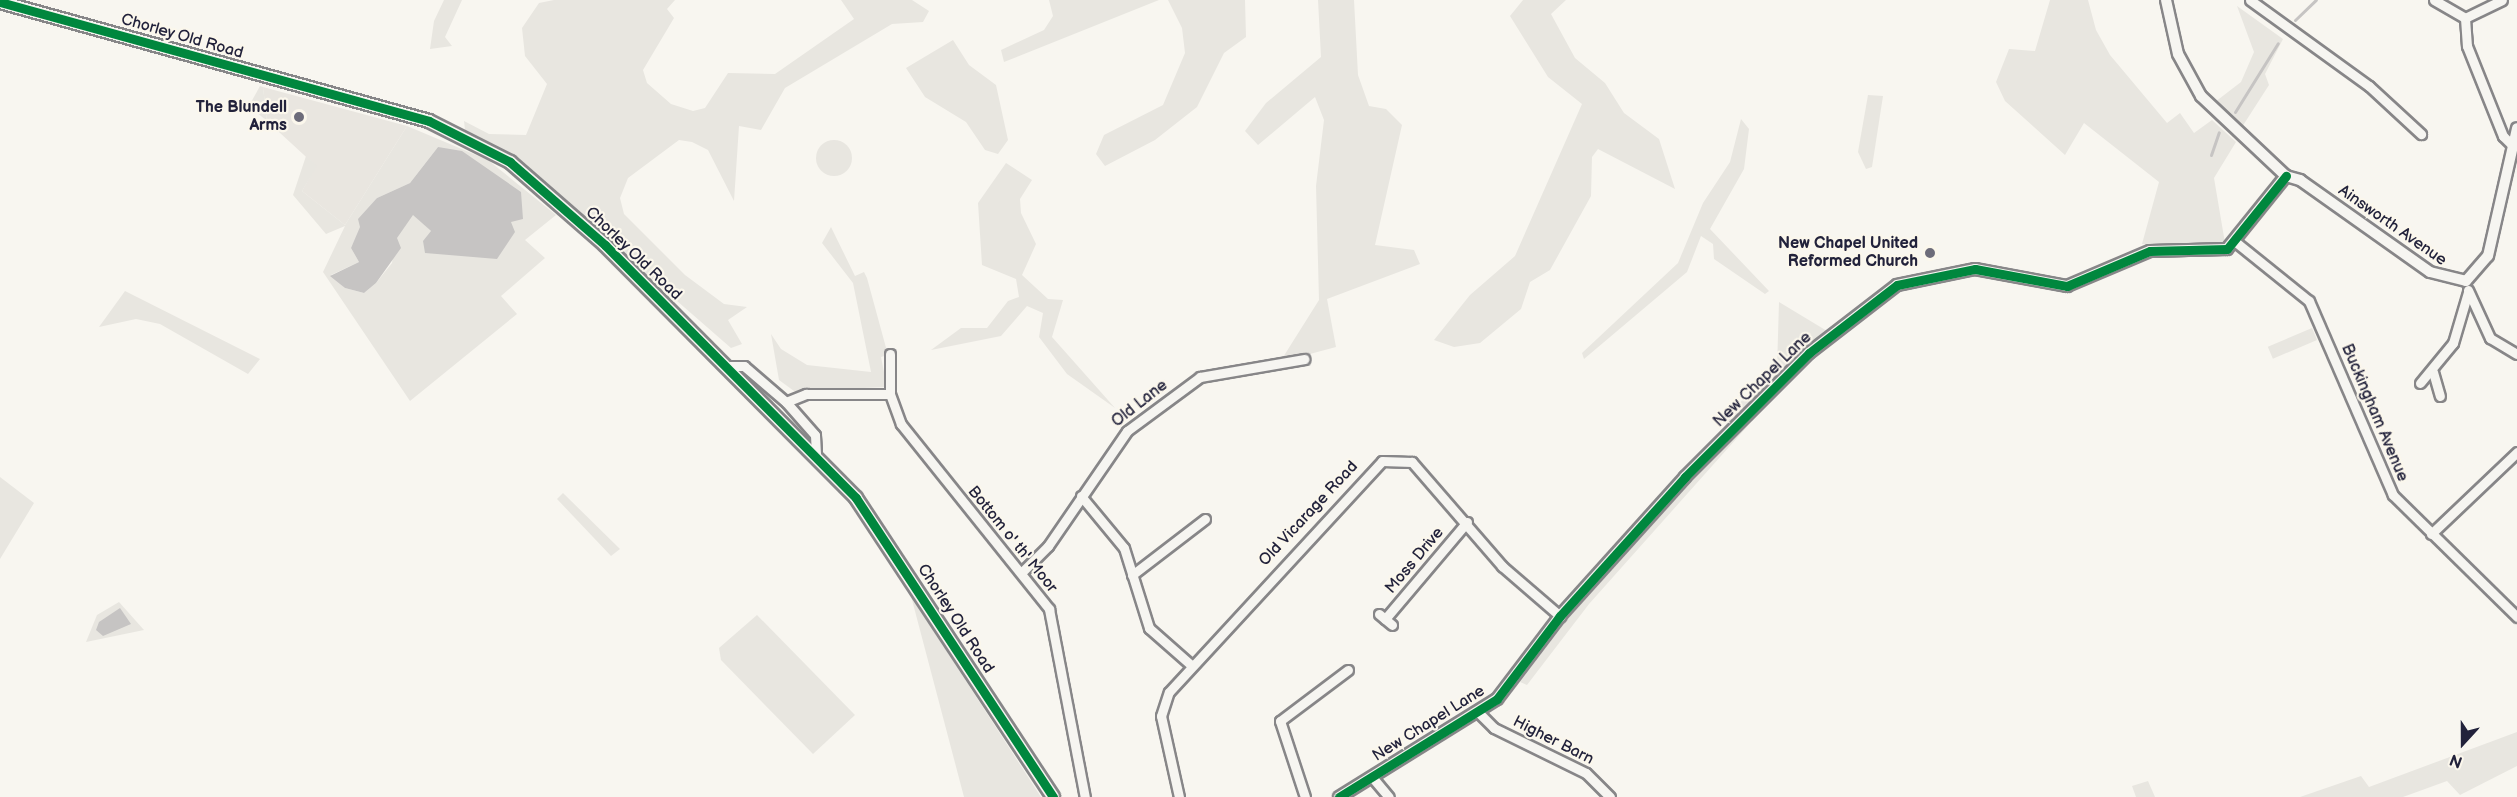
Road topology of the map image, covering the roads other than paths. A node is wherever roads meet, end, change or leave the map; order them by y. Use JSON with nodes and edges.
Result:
{"nodes":[{"id":1,"x":2166,"y":0,"type":"edge"},
{"id":2,"x":2250,"y":0,"type":"edge"},
{"id":3,"x":2434,"y":0,"type":"edge"},
{"id":4,"x":2502,"y":0,"type":"edge"},
{"id":5,"x":0,"y":2,"type":"edge"},
{"id":6,"x":2465,"y":18,"type":"junction"},
{"id":7,"x":2517,"y":128,"type":"edge"},
{"id":8,"x":2421,"y":134,"type":"dead end"},
{"id":9,"x":2512,"y":145,"type":"junction"},
{"id":10,"x":2512,"y":169,"type":"edge"},
{"id":11,"x":2286,"y":176,"type":"junction"},
{"id":12,"x":2237,"y":243,"type":"junction"},
{"id":13,"x":2466,"y":281,"type":"junction"},
{"id":14,"x":2468,"y":292,"type":"junction"},
{"id":15,"x":890,"y":354,"type":"dead end"},
{"id":16,"x":2517,"y":354,"type":"edge"},
{"id":17,"x":1304,"y":359,"type":"dead end"},
{"id":18,"x":725,"y":366,"type":"junction"},
{"id":19,"x":2433,"y":372,"type":"junction"},
{"id":20,"x":2420,"y":383,"type":"dead end"},
{"id":21,"x":890,"y":394,"type":"junction"},
{"id":22,"x":2440,"y":396,"type":"dead end"},
{"id":23,"x":786,"y":402,"type":"junction"},
{"id":24,"x":2516,"y":454,"type":"edge"},
{"id":25,"x":816,"y":456,"type":"junction"},
{"id":26,"x":1081,"y":496,"type":"junction"},
{"id":27,"x":1204,"y":519,"type":"dead end"},
{"id":28,"x":1467,"y":522,"type":"junction"},
{"id":29,"x":2431,"y":534,"type":"junction"},
{"id":30,"x":1021,"y":573,"type":"junction"},
{"id":31,"x":1132,"y":575,"type":"junction"},
{"id":32,"x":1560,"y":616,"type":"junction"},
{"id":33,"x":2517,"y":617,"type":"edge"},
{"id":34,"x":1385,"y":619,"type":"dead end"},
{"id":35,"x":1190,"y":664,"type":"junction"},
{"id":36,"x":1348,"y":670,"type":"dead end"},
{"id":37,"x":1479,"y":713,"type":"junction"},
{"id":38,"x":1372,"y":777,"type":"junction"},
{"id":39,"x":1053,"y":797,"type":"edge"},
{"id":40,"x":1085,"y":797,"type":"edge"},
{"id":41,"x":1179,"y":797,"type":"edge"},
{"id":42,"x":1305,"y":797,"type":"edge"},
{"id":43,"x":1339,"y":797,"type":"edge"},
{"id":44,"x":1389,"y":797,"type":"edge"},
{"id":45,"x":1610,"y":797,"type":"edge"}],
"edges":[{"from":1,"to":11,"type":"street","name":"Ainsworth Avenue"},
{"from":2,"to":8,"type":"street"},
{"from":3,"to":6,"type":"street"},
{"from":4,"to":6,"type":"street"},
{"from":5,"to":18,"type":"main road","name":"Chorley Old Road"},
{"from":6,"to":9,"type":"street"},
{"from":7,"to":9,"type":"street"},
{"from":9,"to":10,"type":"street"},
{"from":10,"to":13,"type":"street"},
{"from":11,"to":12,"type":"street"},
{"from":11,"to":13,"type":"street","name":"Ainsworth Avenue"},
{"from":12,"to":29,"type":"street","name":"Buckingham Avenue"},
{"from":12,"to":32,"type":"street","name":"New Chapel Lane"},
{"from":13,"to":14,"type":"street"},
{"from":14,"to":16,"type":"street"},
{"from":14,"to":19,"type":"street"},
{"from":15,"to":21,"type":"street","name":"Bottom o' th' Moor"},
{"from":17,"to":26,"type":"street","name":"Old Lane"},
{"from":18,"to":23,"type":"street"},
{"from":18,"to":25,"type":"main road","name":"Chorley Old Road"},
{"from":19,"to":20,"type":"street"},
{"from":19,"to":22,"type":"street"},
{"from":21,"to":23,"type":"street"},
{"from":21,"to":30,"type":"street","name":"Bottom o' th' Moor"},
{"from":23,"to":25,"type":"street"},
{"from":24,"to":29,"type":"street"},
{"from":25,"to":39,"type":"main road","name":"Chorley Old Road"},
{"from":26,"to":30,"type":"street","name":"Old Lane"},
{"from":26,"to":31,"type":"street"},
{"from":27,"to":31,"type":"street"},
{"from":28,"to":32,"type":"street","name":"Old Vicarage Road"},
{"from":28,"to":34,"type":"street","name":"Moss Drive"},
{"from":28,"to":35,"type":"street","name":"Old Vicarage Road"},
{"from":29,"to":33,"type":"street","name":"Buckingham Avenue"},
{"from":30,"to":40,"type":"street","name":"Bottom o' th' Moor"},
{"from":31,"to":35,"type":"street"},
{"from":32,"to":37,"type":"street","name":"New Chapel Lane"},
{"from":35,"to":41,"type":"street","name":"Old Vicarage Road"},
{"from":36,"to":42,"type":"street"},
{"from":37,"to":38,"type":"street","name":"New Chapel Lane"},
{"from":37,"to":45,"type":"street","name":"Higher Barn"},
{"from":38,"to":43,"type":"street","name":"New Chapel Lane"},
{"from":38,"to":44,"type":"street"}]}
